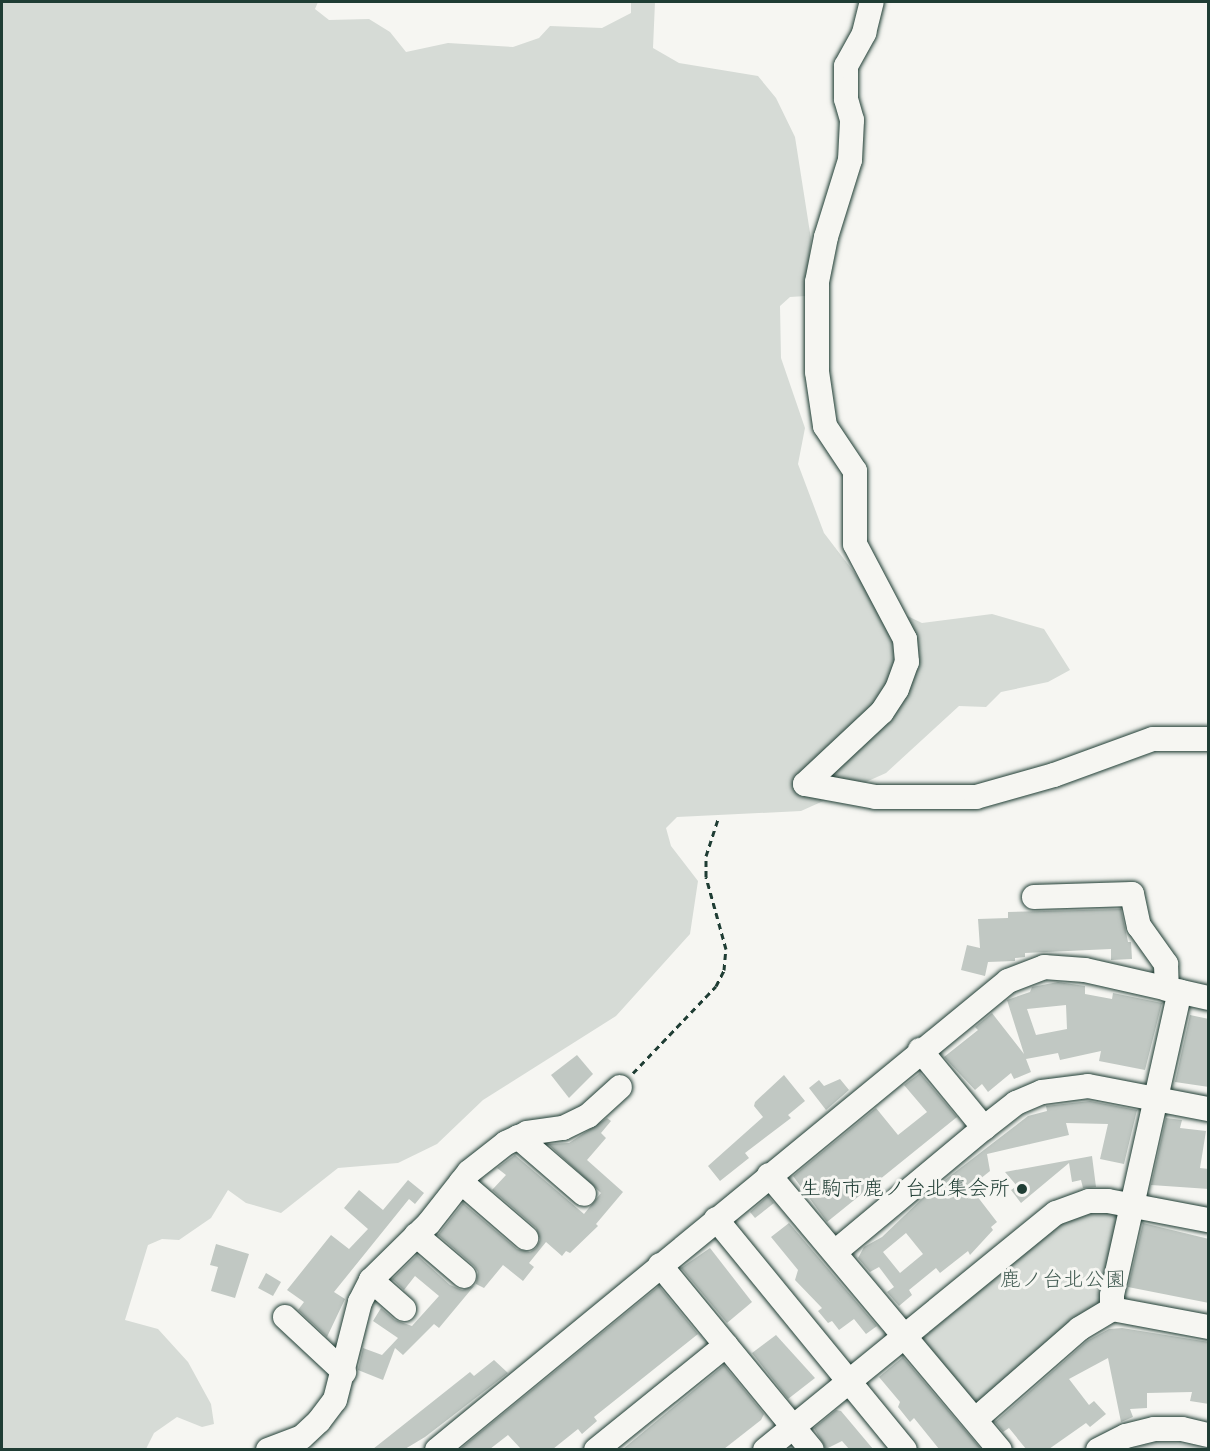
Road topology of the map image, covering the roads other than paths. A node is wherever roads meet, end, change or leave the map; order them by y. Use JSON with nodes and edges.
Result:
{"nodes":[{"id":1,"x":872,"y":2,"type":"edge"},
{"id":2,"x":1209,"y":739,"type":"edge"},
{"id":3,"x":1034,"y":897,"type":"dead end"},
{"id":4,"x":1173,"y":990,"type":"junction"},
{"id":5,"x":1209,"y":998,"type":"edge"},
{"id":6,"x":920,"y":1050,"type":"junction"},
{"id":7,"x":620,"y":1087,"type":"road end"},
{"id":8,"x":1156,"y":1098,"type":"junction"},
{"id":9,"x":1209,"y":1109,"type":"edge"},
{"id":10,"x":984,"y":1128,"type":"junction"},
{"id":11,"x":518,"y":1137,"type":"junction"},
{"id":12,"x":769,"y":1175,"type":"junction"},
{"id":13,"x":461,"y":1182,"type":"junction"},
{"id":14,"x":584,"y":1194,"type":"dead end"},
{"id":15,"x":1132,"y":1203,"type":"junction"},
{"id":16,"x":716,"y":1219,"type":"junction"},
{"id":17,"x":1209,"y":1220,"type":"edge"},
{"id":18,"x":416,"y":1236,"type":"junction"},
{"id":19,"x":526,"y":1238,"type":"dead end"},
{"id":20,"x":835,"y":1252,"type":"junction"},
{"id":21,"x":660,"y":1265,"type":"junction"},
{"id":22,"x":464,"y":1276,"type":"dead end"},
{"id":23,"x":371,"y":1280,"type":"junction"},
{"id":24,"x":404,"y":1309,"type":"dead end"},
{"id":25,"x":1112,"y":1309,"type":"junction"},
{"id":26,"x":285,"y":1317,"type":"dead end"},
{"id":27,"x":1209,"y":1328,"type":"edge"},
{"id":28,"x":903,"y":1337,"type":"junction"},
{"id":29,"x":726,"y":1345,"type":"junction"},
{"id":30,"x":344,"y":1372,"type":"junction"},
{"id":31,"x":849,"y":1381,"type":"junction"},
{"id":32,"x":976,"y":1419,"type":"junction"},
{"id":33,"x":793,"y":1426,"type":"junction"},
{"id":34,"x":1209,"y":1435,"type":"edge"},
{"id":35,"x":268,"y":1449,"type":"edge"},
{"id":36,"x":437,"y":1449,"type":"edge"},
{"id":37,"x":596,"y":1449,"type":"edge"},
{"id":38,"x":765,"y":1449,"type":"edge"},
{"id":39,"x":812,"y":1449,"type":"edge"},
{"id":40,"x":905,"y":1449,"type":"edge"},
{"id":41,"x":1000,"y":1449,"type":"edge"},
{"id":42,"x":1098,"y":1449,"type":"edge"}],
"edges":[{"from":1,"to":2,"type":"street"},
{"from":3,"to":4,"type":"street"},
{"from":4,"to":5,"type":"street"},
{"from":4,"to":6,"type":"street"},
{"from":4,"to":8,"type":"street"},
{"from":6,"to":10,"type":"street"},
{"from":6,"to":12,"type":"street"},
{"from":7,"to":11,"type":"street"},
{"from":8,"to":9,"type":"street"},
{"from":8,"to":10,"type":"street"},
{"from":8,"to":15,"type":"street"},
{"from":10,"to":20,"type":"street"},
{"from":11,"to":13,"type":"street"},
{"from":11,"to":14,"type":"street"},
{"from":12,"to":16,"type":"street"},
{"from":12,"to":20,"type":"street"},
{"from":13,"to":18,"type":"street"},
{"from":13,"to":19,"type":"street"},
{"from":15,"to":17,"type":"street"},
{"from":15,"to":25,"type":"street"},
{"from":15,"to":28,"type":"street"},
{"from":16,"to":21,"type":"street"},
{"from":16,"to":31,"type":"street"},
{"from":18,"to":22,"type":"street"},
{"from":18,"to":23,"type":"street"},
{"from":20,"to":28,"type":"street"},
{"from":21,"to":29,"type":"street"},
{"from":21,"to":36,"type":"street"},
{"from":23,"to":24,"type":"street"},
{"from":23,"to":30,"type":"street"},
{"from":25,"to":27,"type":"street"},
{"from":25,"to":32,"type":"street"},
{"from":26,"to":30,"type":"street"},
{"from":28,"to":31,"type":"street"},
{"from":28,"to":32,"type":"street"},
{"from":29,"to":33,"type":"street"},
{"from":29,"to":37,"type":"street"},
{"from":30,"to":35,"type":"street"},
{"from":31,"to":33,"type":"street"},
{"from":31,"to":40,"type":"street"},
{"from":32,"to":41,"type":"street"},
{"from":33,"to":38,"type":"street"},
{"from":33,"to":39,"type":"street"},
{"from":34,"to":42,"type":"street"}]}
